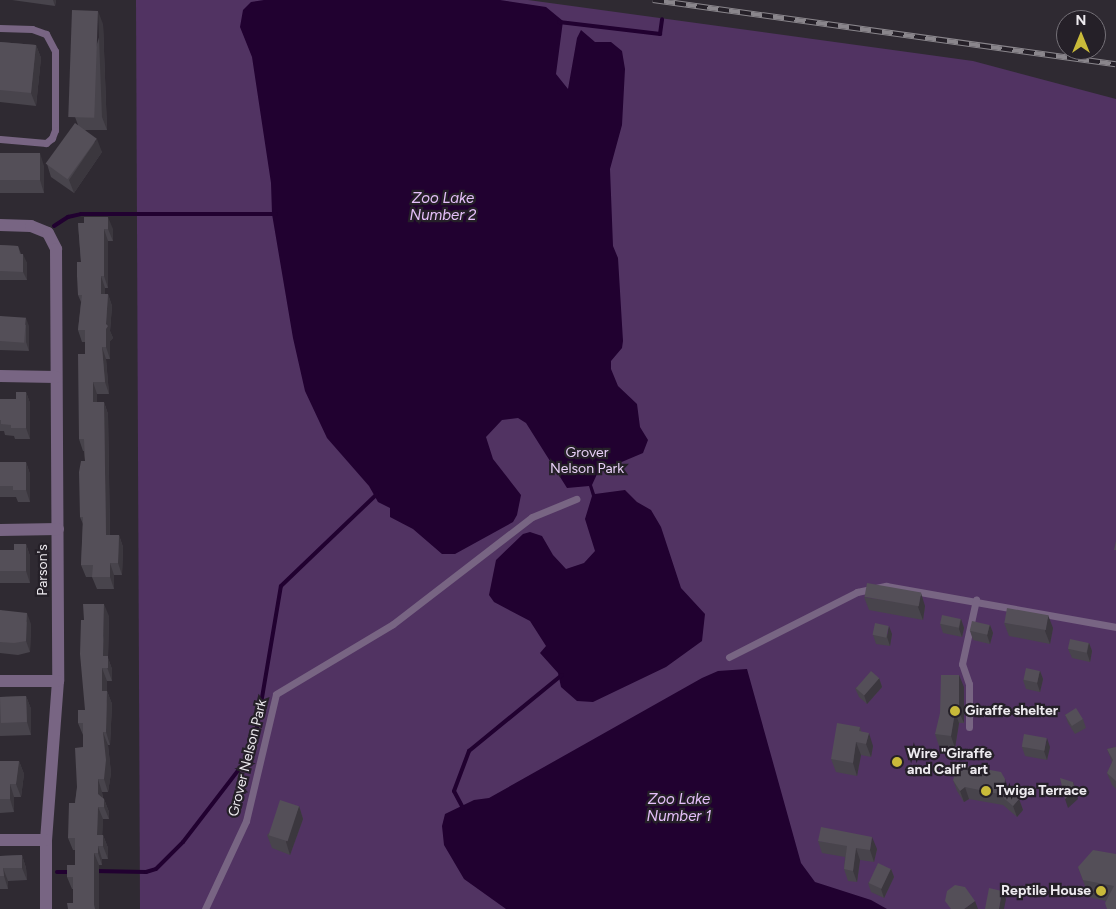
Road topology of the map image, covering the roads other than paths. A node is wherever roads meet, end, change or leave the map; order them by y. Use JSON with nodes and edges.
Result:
{"nodes":[{"id":1,"x":0,"y":28,"type":"edge"},
{"id":2,"x":0,"y":139,"type":"edge"},
{"id":3,"x":0,"y":225,"type":"edge"},
{"id":4,"x":0,"y":376,"type":"edge"},
{"id":5,"x":56,"y":377,"type":"junction"},
{"id":6,"x":576,"y":499,"type":"dead end"},
{"id":7,"x":58,"y":529,"type":"junction"},
{"id":8,"x":0,"y":530,"type":"edge"},
{"id":9,"x":976,"y":600,"type":"junction"},
{"id":10,"x":1116,"y":627,"type":"edge"},
{"id":11,"x":729,"y":657,"type":"dead end"},
{"id":12,"x":58,"y":681,"type":"junction"},
{"id":13,"x":0,"y":682,"type":"edge"},
{"id":14,"x":969,"y":727,"type":"dead end"},
{"id":15,"x":0,"y":840,"type":"edge"},
{"id":16,"x":46,"y":840,"type":"junction"},
{"id":17,"x":46,"y":909,"type":"edge"},
{"id":18,"x":205,"y":909,"type":"edge"}],
"edges":[{"from":1,"to":2,"type":"lane"},
{"from":3,"to":5,"type":"street","name":"Parson's"},
{"from":4,"to":5,"type":"street"},
{"from":5,"to":7,"type":"street","name":"Parson's"},
{"from":6,"to":18,"type":"lane","name":"Grover Nelson Park"},
{"from":7,"to":8,"type":"street"},
{"from":7,"to":12,"type":"street","name":"Parson's"},
{"from":9,"to":10,"type":"lane"},
{"from":9,"to":11,"type":"lane"},
{"from":9,"to":14,"type":"lane"},
{"from":12,"to":13,"type":"street"},
{"from":12,"to":16,"type":"street","name":"Parson's"},
{"from":15,"to":16,"type":"street"},
{"from":16,"to":17,"type":"street","name":"Parson's"}]}
